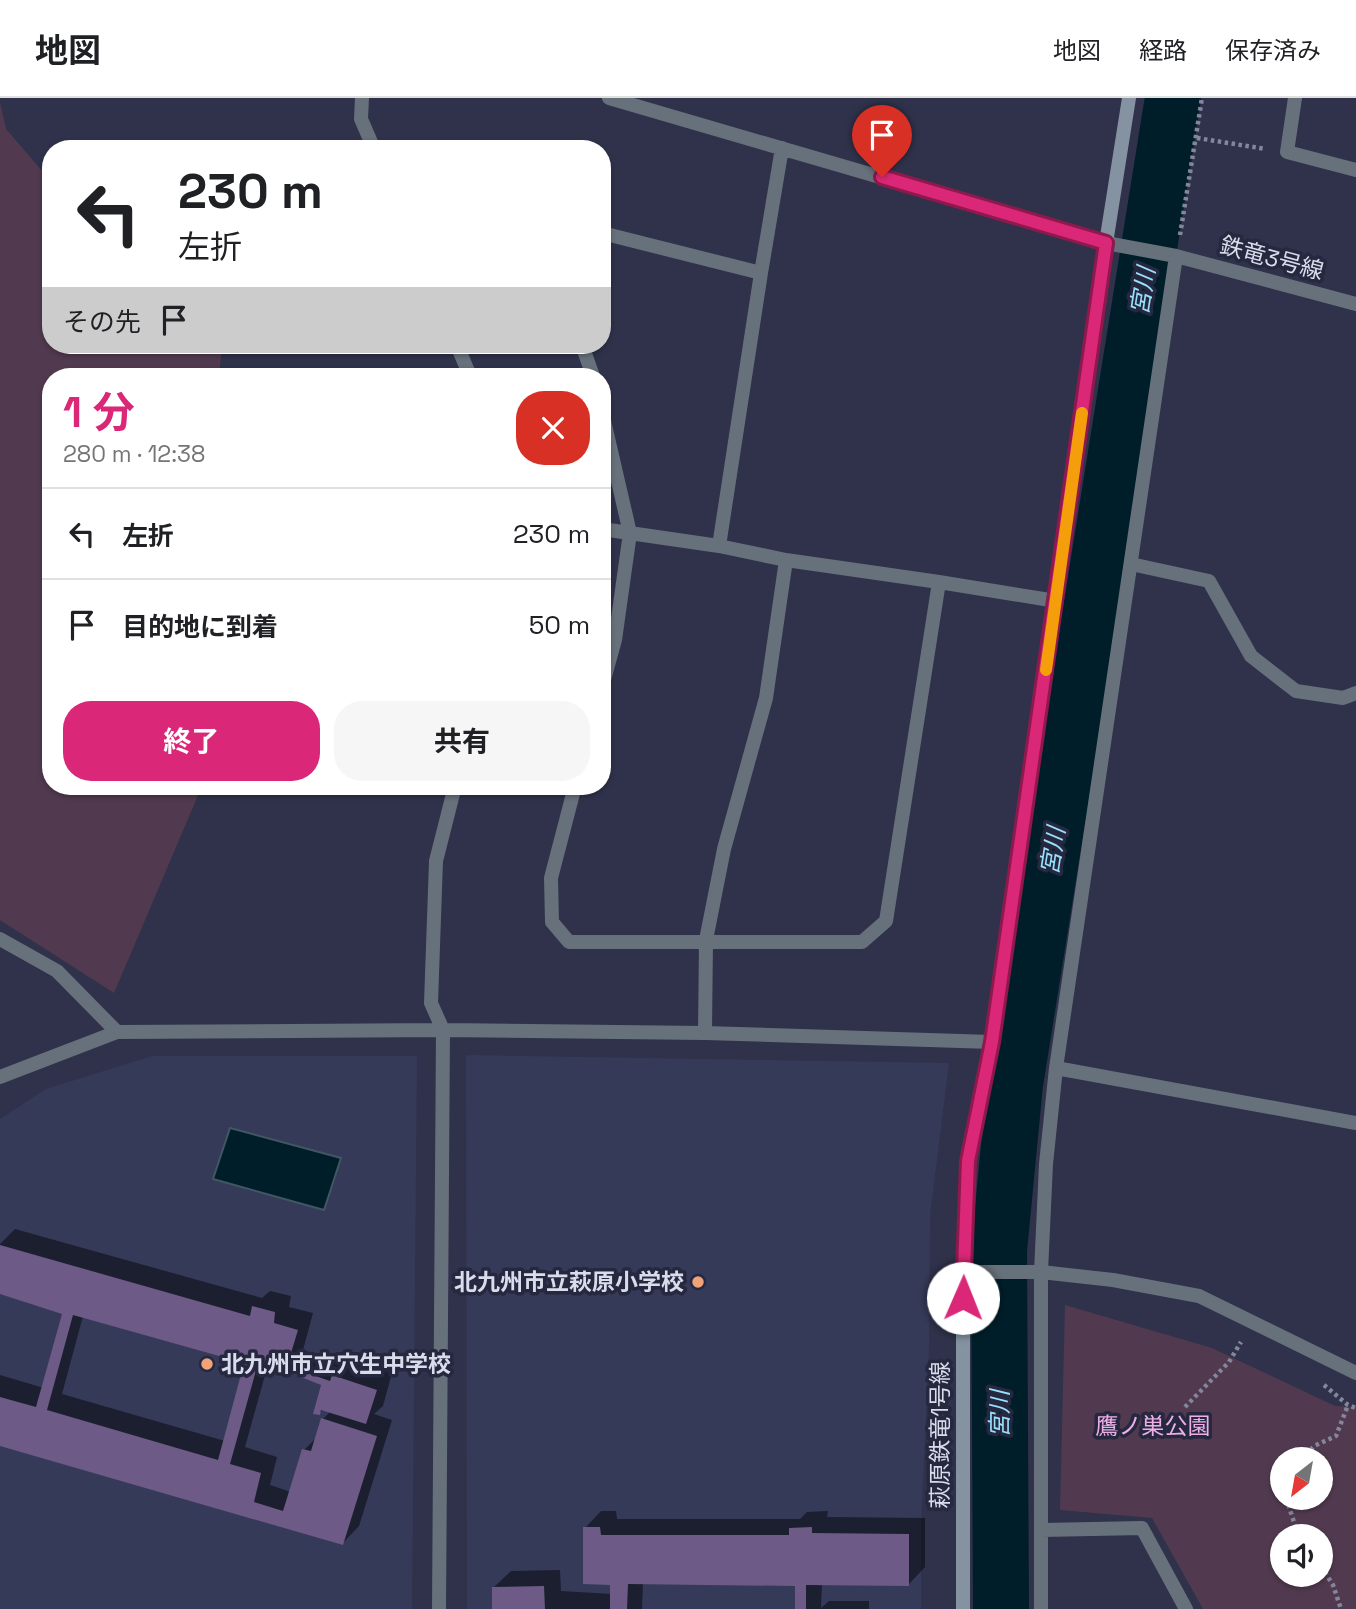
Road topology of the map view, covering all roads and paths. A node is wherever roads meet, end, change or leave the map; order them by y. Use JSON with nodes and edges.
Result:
{"nodes":[{"id":1,"x":362,"y":98,"type":"edge"},
{"id":2,"x":609,"y":98,"type":"edge"},
{"id":3,"x":1129,"y":98,"type":"edge"},
{"id":4,"x":1202,"y":98,"type":"edge"},
{"id":5,"x":1295,"y":98,"type":"edge"},
{"id":6,"x":1197,"y":138,"type":"junction"},
{"id":7,"x":370,"y":140,"type":"edge"},
{"id":8,"x":782,"y":149,"type":"junction"},
{"id":9,"x":1287,"y":152,"type":"junction"},
{"id":10,"x":1356,"y":170,"type":"edge"},
{"id":11,"x":611,"y":235,"type":"edge"},
{"id":12,"x":1106,"y":243,"type":"junction"},
{"id":13,"x":1176,"y":256,"type":"junction"},
{"id":14,"x":761,"y":273,"type":"junction"},
{"id":15,"x":1356,"y":304,"type":"edge"},
{"id":16,"x":611,"y":451,"type":"edge"},
{"id":17,"x":611,"y":530,"type":"edge"},
{"id":18,"x":630,"y":533,"type":"junction"},
{"id":19,"x":719,"y":546,"type":"junction"},
{"id":20,"x":786,"y":560,"type":"junction"},
{"id":21,"x":1131,"y":564,"type":"junction"},
{"id":22,"x":939,"y":582,"type":"junction"},
{"id":23,"x":1056,"y":601,"type":"junction"},
{"id":24,"x":611,"y":654,"type":"edge"},
{"id":25,"x":1356,"y":693,"type":"edge"},
{"id":26,"x":453,"y":795,"type":"edge"},
{"id":27,"x":573,"y":795,"type":"edge"},
{"id":28,"x":0,"y":939,"type":"edge"},
{"id":29,"x":706,"y":940,"type":"junction"},
{"id":30,"x":443,"y":1030,"type":"junction"},
{"id":31,"x":117,"y":1032,"type":"junction"},
{"id":32,"x":705,"y":1033,"type":"junction"},
{"id":33,"x":992,"y":1042,"type":"junction"},
{"id":34,"x":1056,"y":1068,"type":"junction"},
{"id":35,"x":0,"y":1077,"type":"edge"},
{"id":36,"x":1356,"y":1123,"type":"edge"},
{"id":37,"x":963,"y":1272,"type":"junction"},
{"id":38,"x":1041,"y":1272,"type":"junction"},
{"id":39,"x":1252,"y":1321,"type":"junction"},
{"id":40,"x":1356,"y":1373,"type":"edge"},
{"id":41,"x":1348,"y":1405,"type":"dead end"},
{"id":42,"x":1185,"y":1407,"type":"dead end"},
{"id":43,"x":1313,"y":1447,"type":"edge"},
{"id":44,"x":1042,"y":1530,"type":"junction"},
{"id":45,"x":1333,"y":1585,"type":"edge"},
{"id":46,"x":439,"y":1609,"type":"edge"},
{"id":47,"x":962,"y":1609,"type":"edge"},
{"id":48,"x":1041,"y":1609,"type":"edge"},
{"id":49,"x":1186,"y":1609,"type":"edge"},
{"id":50,"x":1341,"y":1609,"type":"edge"}],
"edges":[{"from":1,"to":7,"type":"street"},
{"from":2,"to":8,"type":"street","name":"鉄竜3号線"},
{"from":3,"to":12,"type":"street","name":"萩原鉄竜1号線"},
{"from":4,"to":6,"type":"path"},
{"from":5,"to":9,"type":"street"},
{"from":6,"to":9,"type":"path"},
{"from":6,"to":13,"type":"path"},
{"from":8,"to":12,"type":"street","name":"鉄竜3号線"},
{"from":8,"to":14,"type":"street"},
{"from":9,"to":10,"type":"street"},
{"from":11,"to":14,"type":"street"},
{"from":12,"to":13,"type":"street","name":"鉄竜3号線"},
{"from":12,"to":23,"type":"street","name":"萩原鉄竜1号線"},
{"from":13,"to":15,"type":"street","name":"鉄竜3号線"},
{"from":13,"to":21,"type":"street"},
{"from":14,"to":19,"type":"street"},
{"from":16,"to":18,"type":"street"},
{"from":17,"to":18,"type":"street"},
{"from":18,"to":19,"type":"street"},
{"from":18,"to":24,"type":"street"},
{"from":19,"to":20,"type":"street"},
{"from":20,"to":22,"type":"street"},
{"from":20,"to":29,"type":"street"},
{"from":21,"to":25,"type":"street"},
{"from":21,"to":34,"type":"street"},
{"from":22,"to":23,"type":"street"},
{"from":22,"to":29,"type":"street"},
{"from":23,"to":33,"type":"street","name":"萩原鉄竜1号線"},
{"from":26,"to":30,"type":"street"},
{"from":27,"to":29,"type":"street"},
{"from":28,"to":31,"type":"street"},
{"from":29,"to":32,"type":"street"},
{"from":30,"to":31,"type":"street"},
{"from":30,"to":32,"type":"street"},
{"from":30,"to":46,"type":"street"},
{"from":31,"to":35,"type":"street"},
{"from":32,"to":33,"type":"street"},
{"from":33,"to":37,"type":"street","name":"萩原鉄竜1号線"},
{"from":34,"to":36,"type":"street"},
{"from":34,"to":38,"type":"street"},
{"from":37,"to":38,"type":"street"},
{"from":37,"to":47,"type":"street","name":"萩原鉄竜1号線"},
{"from":38,"to":39,"type":"street"},
{"from":38,"to":44,"type":"street"},
{"from":39,"to":40,"type":"street"},
{"from":39,"to":42,"type":"path"},
{"from":41,"to":43,"type":"path"},
{"from":44,"to":48,"type":"street"},
{"from":44,"to":49,"type":"street"},
{"from":45,"to":50,"type":"path"}]}
